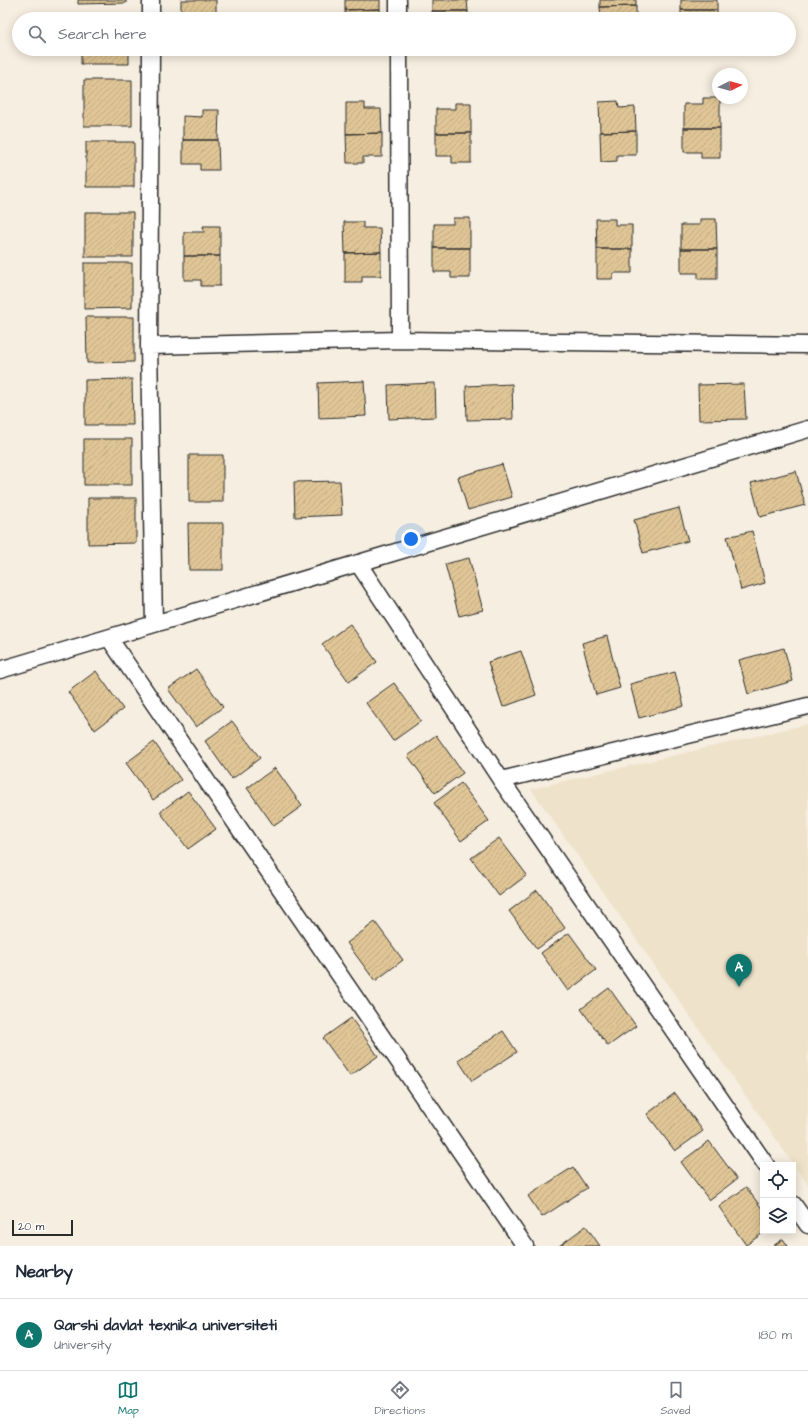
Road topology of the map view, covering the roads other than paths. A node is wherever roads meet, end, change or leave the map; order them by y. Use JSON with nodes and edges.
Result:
{"nodes":[{"id":1,"x":151,"y":0,"type":"edge"},
{"id":2,"x":398,"y":0,"type":"edge"},
{"id":3,"x":151,"y":12,"type":"edge"},
{"id":4,"x":398,"y":12,"type":"edge"},
{"id":5,"x":151,"y":56,"type":"edge"},
{"id":6,"x":398,"y":56,"type":"edge"},
{"id":7,"x":400,"y":340,"type":"junction"},
{"id":8,"x":808,"y":345,"type":"edge"},
{"id":9,"x":149,"y":346,"type":"junction"},
{"id":10,"x":808,"y":429,"type":"edge"},
{"id":11,"x":358,"y":563,"type":"junction"},
{"id":12,"x":154,"y":624,"type":"junction"},
{"id":13,"x":109,"y":638,"type":"junction"},
{"id":14,"x":0,"y":670,"type":"edge"},
{"id":15,"x":808,"y":706,"type":"edge"},
{"id":16,"x":501,"y":780,"type":"junction"},
{"id":17,"x":764,"y":1162,"type":"edge"},
{"id":18,"x":796,"y":1208,"type":"edge"},
{"id":19,"x":808,"y":1225,"type":"edge"},
{"id":20,"x":525,"y":1246,"type":"edge"}],
"edges":[{"from":1,"to":3,"type":"street"},
{"from":2,"to":4,"type":"street"},
{"from":5,"to":9,"type":"street"},
{"from":6,"to":7,"type":"street"},
{"from":7,"to":8,"type":"street"},
{"from":7,"to":9,"type":"street"},
{"from":9,"to":12,"type":"street"},
{"from":10,"to":11,"type":"street"},
{"from":11,"to":12,"type":"street"},
{"from":11,"to":16,"type":"street"},
{"from":12,"to":13,"type":"street"},
{"from":13,"to":14,"type":"street"},
{"from":13,"to":20,"type":"street"},
{"from":15,"to":16,"type":"street"},
{"from":16,"to":17,"type":"street"},
{"from":18,"to":19,"type":"street"}]}
